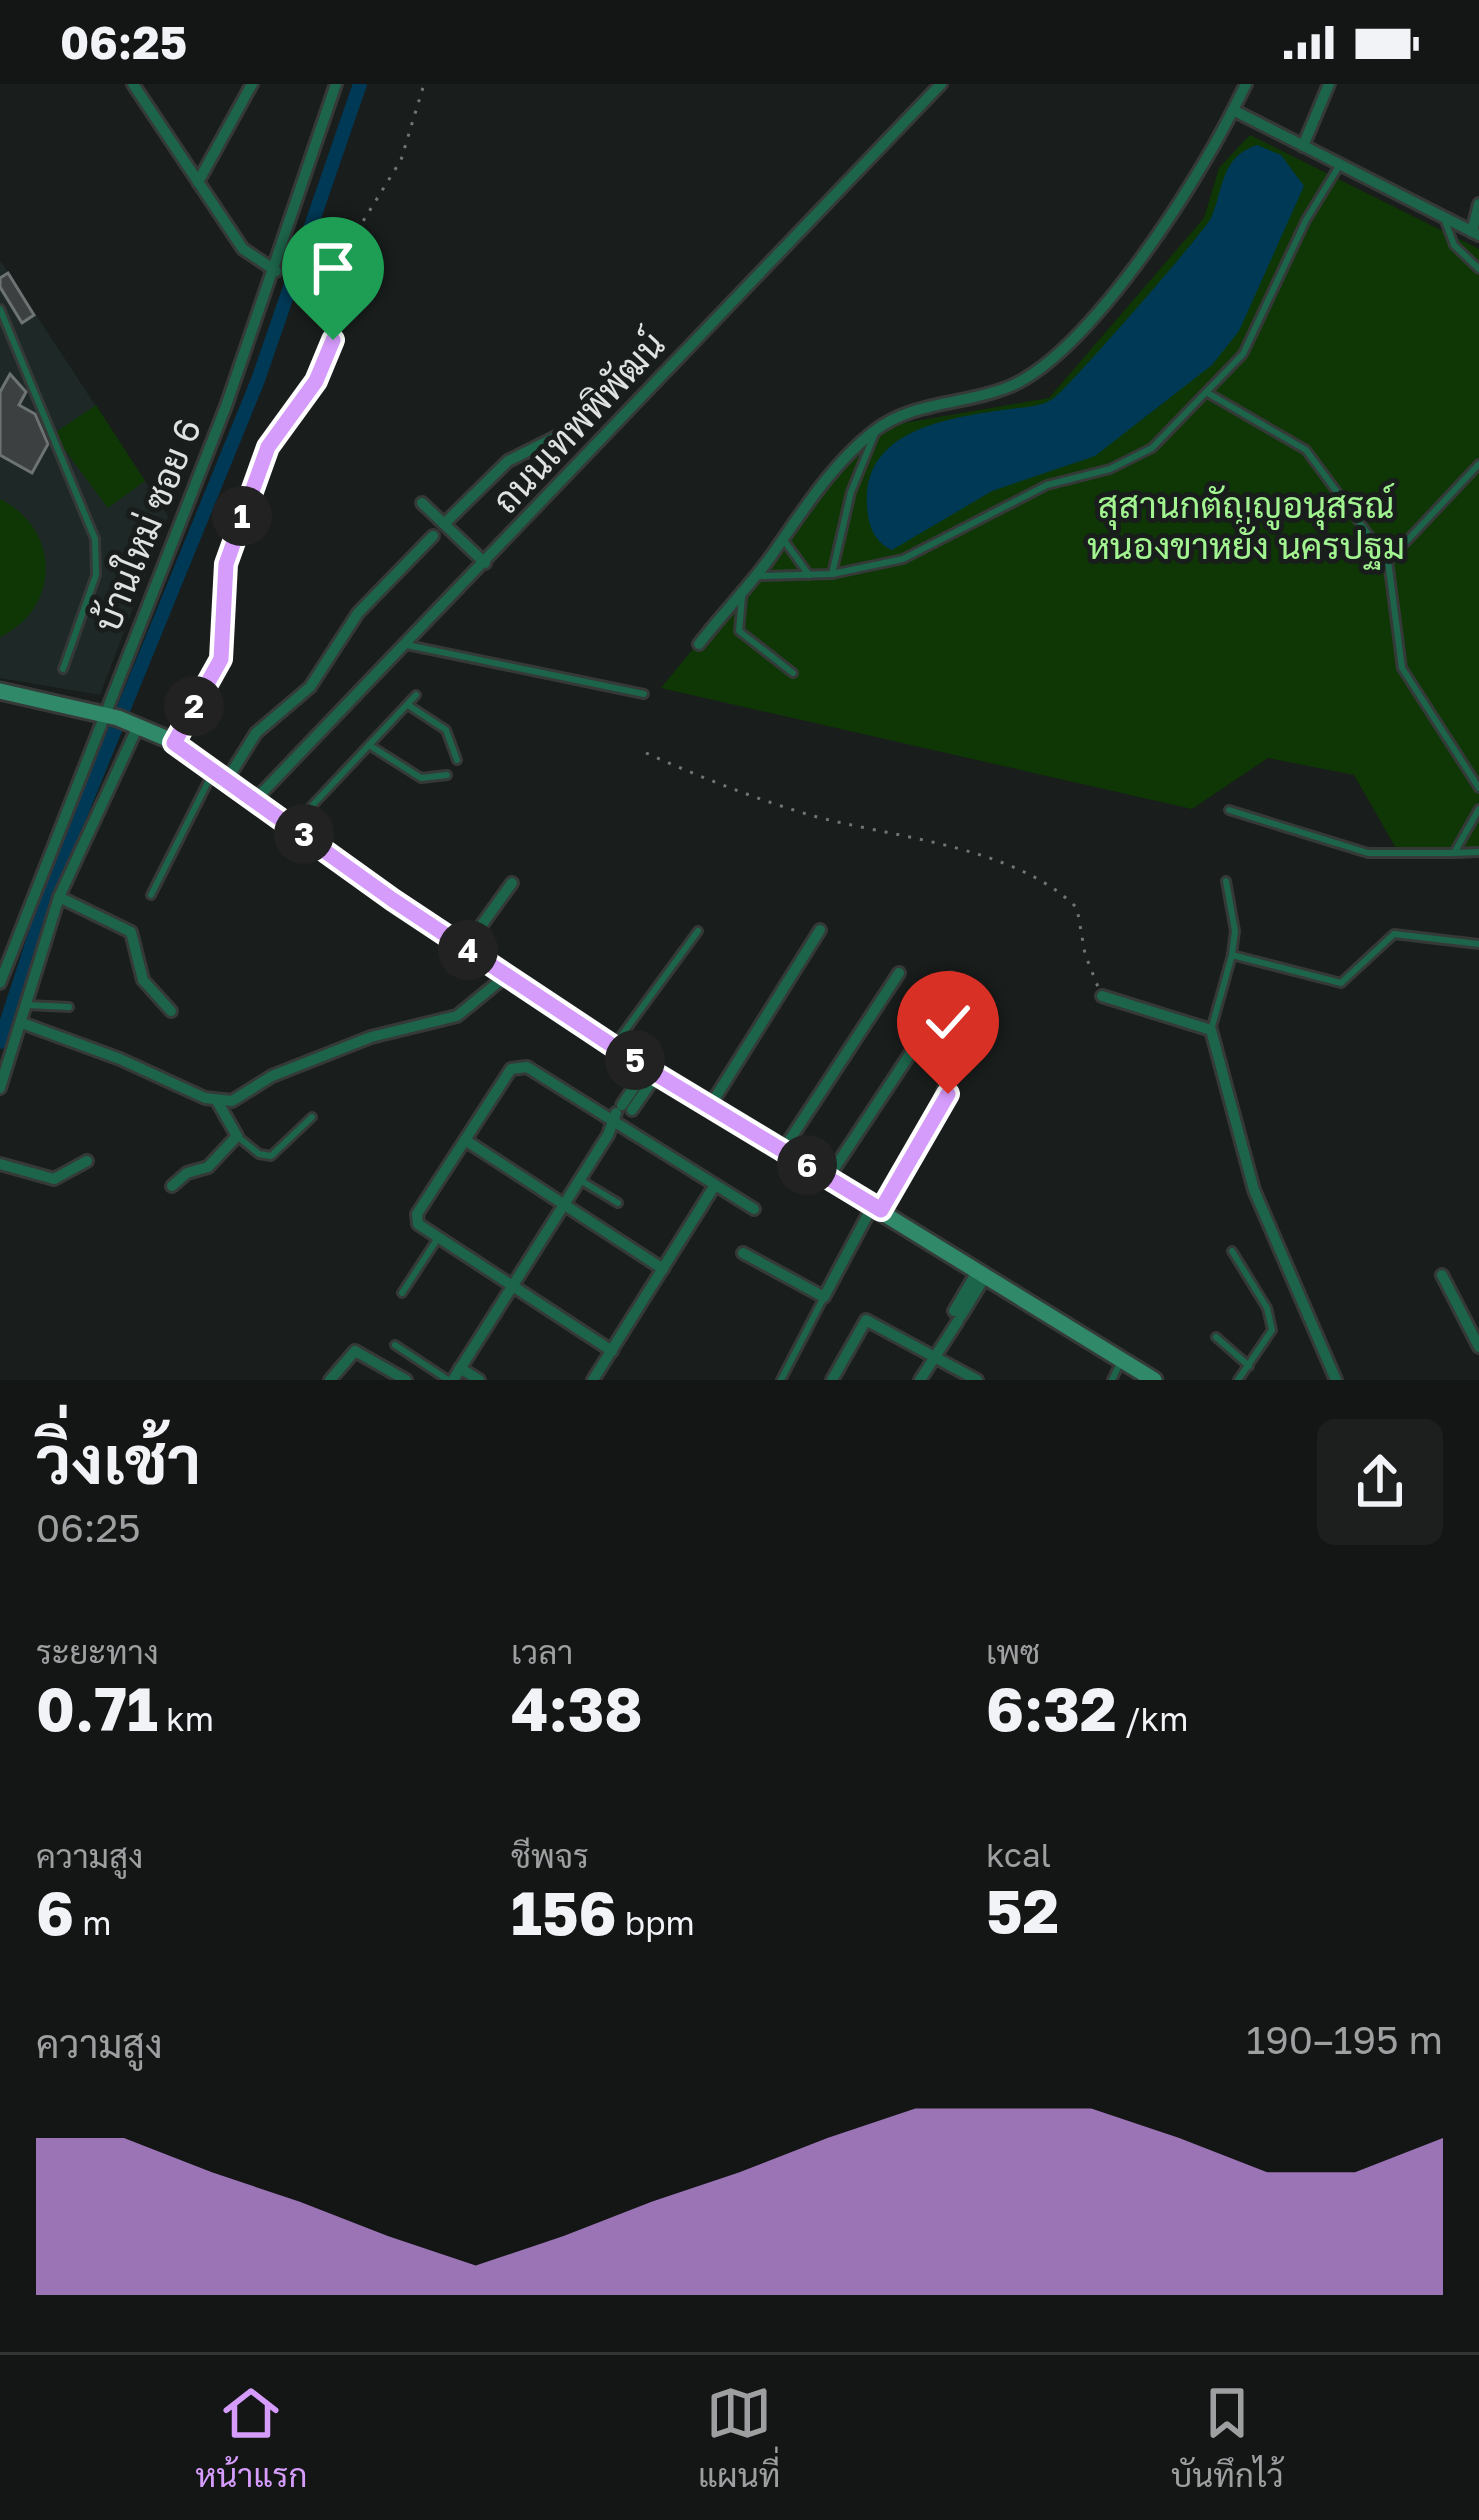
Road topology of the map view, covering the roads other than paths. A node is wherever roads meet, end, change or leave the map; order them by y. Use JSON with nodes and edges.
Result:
{"nodes":[{"id":1,"x":134,"y":84,"type":"edge"},
{"id":2,"x":252,"y":84,"type":"edge"},
{"id":3,"x":336,"y":84,"type":"edge"},
{"id":4,"x":941,"y":84,"type":"edge"},
{"id":5,"x":1246,"y":84,"type":"edge"},
{"id":6,"x":1329,"y":84,"type":"edge"},
{"id":7,"x":1233,"y":110,"type":"junction"},
{"id":8,"x":1303,"y":146,"type":"junction"},
{"id":9,"x":1339,"y":166,"type":"junction"},
{"id":10,"x":199,"y":182,"type":"junction"},
{"id":11,"x":1479,"y":204,"type":"edge"},
{"id":12,"x":1444,"y":218,"type":"junction"},
{"id":13,"x":1475,"y":233,"type":"edge"},
{"id":14,"x":1479,"y":269,"type":"edge"},
{"id":15,"x":276,"y":271,"type":"junction"},
{"id":16,"x":0,"y":309,"type":"edge"},
{"id":17,"x":1206,"y":392,"type":"junction"},
{"id":18,"x":876,"y":429,"type":"junction"},
{"id":19,"x":569,"y":430,"type":"dead end"},
{"id":20,"x":1479,"y":464,"type":"edge"},
{"id":21,"x":422,"y":503,"type":"dead end"},
{"id":22,"x":444,"y":524,"type":"junction"},
{"id":23,"x":433,"y":536,"type":"dead end"},
{"id":24,"x":783,"y":539,"type":"junction"},
{"id":25,"x":1388,"y":561,"type":"junction"},
{"id":26,"x":485,"y":563,"type":"junction"},
{"id":27,"x":809,"y":574,"type":"junction"},
{"id":28,"x":832,"y":574,"type":"junction"},
{"id":29,"x":755,"y":576,"type":"junction"},
{"id":30,"x":744,"y":588,"type":"junction"},
{"id":31,"x":699,"y":644,"type":"dead end"},
{"id":32,"x":407,"y":645,"type":"junction"},
{"id":33,"x":63,"y":669,"type":"dead end"},
{"id":34,"x":793,"y":674,"type":"dead end"},
{"id":35,"x":0,"y":692,"type":"edge"},
{"id":36,"x":644,"y":694,"type":"dead end"},
{"id":37,"x":416,"y":695,"type":"dead end"},
{"id":38,"x":408,"y":705,"type":"junction"},
{"id":39,"x":122,"y":720,"type":"junction"},
{"id":40,"x":369,"y":745,"type":"junction"},
{"id":41,"x":457,"y":760,"type":"dead end"},
{"id":42,"x":221,"y":773,"type":"junction"},
{"id":43,"x":447,"y":775,"type":"dead end"},
{"id":44,"x":1479,"y":788,"type":"edge"},
{"id":45,"x":256,"y":799,"type":"junction"},
{"id":46,"x":1479,"y":808,"type":"edge"},
{"id":47,"x":1229,"y":810,"type":"dead end"},
{"id":48,"x":293,"y":826,"type":"junction"},
{"id":49,"x":1479,"y":852,"type":"edge"},
{"id":50,"x":1454,"y":853,"type":"junction"},
{"id":51,"x":1226,"y":880,"type":"dead end"},
{"id":52,"x":512,"y":883,"type":"dead end"},
{"id":53,"x":151,"y":895,"type":"dead end"},
{"id":54,"x":59,"y":897,"type":"junction"},
{"id":55,"x":820,"y":930,"type":"dead end"},
{"id":56,"x":698,"y":931,"type":"dead end"},
{"id":57,"x":1479,"y":944,"type":"edge"},
{"id":58,"x":465,"y":947,"type":"junction"},
{"id":59,"x":1232,"y":955,"type":"junction"},
{"id":60,"x":899,"y":973,"type":"dead end"},
{"id":61,"x":507,"y":975,"type":"junction"},
{"id":62,"x":951,"y":978,"type":"dead end"},
{"id":63,"x":0,"y":983,"type":"edge"},
{"id":64,"x":1102,"y":996,"type":"road end"},
{"id":65,"x":27,"y":1005,"type":"junction"},
{"id":66,"x":68,"y":1007,"type":"dead end"},
{"id":67,"x":171,"y":1010,"type":"dead end"},
{"id":68,"x":22,"y":1023,"type":"junction"},
{"id":69,"x":1211,"y":1030,"type":"junction"},
{"id":70,"x":614,"y":1046,"type":"junction"},
{"id":71,"x":914,"y":1048,"type":"dead end"},
{"id":72,"x":652,"y":1071,"type":"junction"},
{"id":73,"x":0,"y":1088,"type":"edge"},
{"id":74,"x":217,"y":1101,"type":"junction"},
{"id":75,"x":710,"y":1106,"type":"junction"},
{"id":76,"x":622,"y":1115,"type":"junction"},
{"id":77,"x":312,"y":1117,"type":"dead end"},
{"id":78,"x":237,"y":1136,"type":"junction"},
{"id":79,"x":465,"y":1140,"type":"junction"},
{"id":80,"x":783,"y":1150,"type":"junction"},
{"id":81,"x":87,"y":1161,"type":"dead end"},
{"id":82,"x":0,"y":1164,"type":"edge"},
{"id":83,"x":828,"y":1178,"type":"junction"},
{"id":84,"x":580,"y":1180,"type":"junction"},
{"id":85,"x":715,"y":1185,"type":"junction"},
{"id":86,"x":172,"y":1186,"type":"dead end"},
{"id":87,"x":618,"y":1203,"type":"dead end"},
{"id":88,"x":564,"y":1205,"type":"junction"},
{"id":89,"x":877,"y":1208,"type":"junction"},
{"id":90,"x":754,"y":1209,"type":"dead end"},
{"id":91,"x":438,"y":1238,"type":"junction"},
{"id":92,"x":1232,"y":1251,"type":"dead end"},
{"id":93,"x":743,"y":1253,"type":"dead end"},
{"id":94,"x":664,"y":1269,"type":"junction"},
{"id":95,"x":982,"y":1272,"type":"junction"},
{"id":96,"x":1442,"y":1275,"type":"dead end"},
{"id":97,"x":512,"y":1286,"type":"junction"},
{"id":98,"x":402,"y":1293,"type":"dead end"},
{"id":99,"x":824,"y":1297,"type":"junction"},
{"id":100,"x":1479,"y":1315,"type":"edge"},
{"id":101,"x":1466,"y":1322,"type":"junction"},
{"id":102,"x":1216,"y":1337,"type":"dead end"},
{"id":103,"x":395,"y":1345,"type":"dead end"},
{"id":104,"x":1479,"y":1347,"type":"edge"},
{"id":105,"x":611,"y":1351,"type":"junction"},
{"id":106,"x":934,"y":1354,"type":"junction"},
{"id":107,"x":1122,"y":1360,"type":"junction"},
{"id":108,"x":1249,"y":1366,"type":"junction"},
{"id":109,"x":454,"y":1376,"type":"edge"},
{"id":110,"x":330,"y":1380,"type":"edge"},
{"id":111,"x":406,"y":1380,"type":"edge"},
{"id":112,"x":479,"y":1380,"type":"edge"},
{"id":113,"x":593,"y":1380,"type":"edge"},
{"id":114,"x":781,"y":1380,"type":"edge"},
{"id":115,"x":832,"y":1380,"type":"edge"},
{"id":116,"x":920,"y":1380,"type":"edge"},
{"id":117,"x":977,"y":1380,"type":"edge"},
{"id":118,"x":1112,"y":1380,"type":"edge"},
{"id":119,"x":1154,"y":1380,"type":"edge"},
{"id":120,"x":1238,"y":1380,"type":"edge"},
{"id":121,"x":1336,"y":1380,"type":"edge"}],
"edges":[{"from":1,"to":10,"type":"street"},
{"from":2,"to":10,"type":"street"},
{"from":3,"to":15,"type":"street","name":"บ้านใหม่ ซอย 6"},
{"from":4,"to":26,"type":"street","name":"ถนนเทพพิพัฒน์"},
{"from":5,"to":7,"type":"street"},
{"from":6,"to":8,"type":"street"},
{"from":7,"to":8,"type":"street"},
{"from":7,"to":18,"type":"street"},
{"from":8,"to":9,"type":"street"},
{"from":9,"to":12,"type":"street"},
{"from":9,"to":17,"type":"lane"},
{"from":10,"to":15,"type":"street"},
{"from":11,"to":13,"type":"street"},
{"from":12,"to":13,"type":"street"},
{"from":12,"to":14,"type":"lane"},
{"from":15,"to":39,"type":"street","name":"บ้านใหม่ ซอย 6"},
{"from":16,"to":33,"type":"lane"},
{"from":17,"to":25,"type":"lane"},
{"from":17,"to":28,"type":"lane"},
{"from":18,"to":24,"type":"street"},
{"from":18,"to":28,"type":"lane"},
{"from":19,"to":22,"type":"street"},
{"from":20,"to":25,"type":"lane"},
{"from":21,"to":22,"type":"street"},
{"from":22,"to":26,"type":"street"},
{"from":23,"to":42,"type":"street"},
{"from":24,"to":27,"type":"lane"},
{"from":24,"to":29,"type":"street"},
{"from":25,"to":44,"type":"lane"},
{"from":26,"to":32,"type":"street","name":"ถนนเทพพิพัฒน์"},
{"from":27,"to":28,"type":"lane"},
{"from":27,"to":29,"type":"lane"},
{"from":29,"to":30,"type":"street"},
{"from":30,"to":31,"type":"street"},
{"from":30,"to":34,"type":"lane"},
{"from":32,"to":36,"type":"lane"},
{"from":32,"to":45,"type":"street","name":"ถนนเทพพิพัฒน์"},
{"from":35,"to":39,"type":"main road"},
{"from":37,"to":38,"type":"lane"},
{"from":38,"to":40,"type":"lane"},
{"from":38,"to":41,"type":"lane"},
{"from":39,"to":42,"type":"main road"},
{"from":39,"to":54,"type":"street"},
{"from":39,"to":63,"type":"street","name":"บ้านใหม่ ซอย 6"},
{"from":40,"to":43,"type":"lane"},
{"from":40,"to":48,"type":"lane"},
{"from":42,"to":45,"type":"main road"},
{"from":42,"to":53,"type":"lane"},
{"from":45,"to":48,"type":"main road"},
{"from":46,"to":50,"type":"lane"},
{"from":47,"to":50,"type":"lane"},
{"from":48,"to":58,"type":"main road"},
{"from":49,"to":50,"type":"lane"},
{"from":51,"to":59,"type":"lane"},
{"from":52,"to":58,"type":"street"},
{"from":54,"to":65,"type":"street"},
{"from":54,"to":67,"type":"street"},
{"from":55,"to":75,"type":"street"},
{"from":56,"to":70,"type":"lane"},
{"from":57,"to":59,"type":"lane"},
{"from":58,"to":61,"type":"main road"},
{"from":59,"to":69,"type":"lane"},
{"from":60,"to":80,"type":"street"},
{"from":61,"to":70,"type":"main road"},
{"from":61,"to":74,"type":"street"},
{"from":62,"to":89,"type":"street"},
{"from":64,"to":69,"type":"street"},
{"from":65,"to":66,"type":"lane"},
{"from":65,"to":68,"type":"street"},
{"from":68,"to":73,"type":"street"},
{"from":68,"to":74,"type":"street"},
{"from":69,"to":121,"type":"street"},
{"from":70,"to":72,"type":"main road"},
{"from":71,"to":83,"type":"street"},
{"from":72,"to":75,"type":"main road"},
{"from":72,"to":76,"type":"street"},
{"from":74,"to":78,"type":"street"},
{"from":75,"to":80,"type":"main road"},
{"from":76,"to":79,"type":"street"},
{"from":76,"to":84,"type":"street"},
{"from":76,"to":85,"type":"street"},
{"from":77,"to":78,"type":"lane"},
{"from":78,"to":86,"type":"street"},
{"from":79,"to":88,"type":"street"},
{"from":79,"to":91,"type":"street"},
{"from":80,"to":83,"type":"main road"},
{"from":81,"to":82,"type":"street"},
{"from":83,"to":89,"type":"main road"},
{"from":84,"to":87,"type":"lane"},
{"from":84,"to":88,"type":"street"},
{"from":85,"to":90,"type":"street"},
{"from":85,"to":94,"type":"street"},
{"from":88,"to":94,"type":"street"},
{"from":88,"to":97,"type":"street"},
{"from":89,"to":95,"type":"main road"},
{"from":89,"to":99,"type":"street"},
{"from":91,"to":97,"type":"street"},
{"from":91,"to":98,"type":"lane"},
{"from":92,"to":108,"type":"lane"},
{"from":93,"to":99,"type":"street"},
{"from":94,"to":105,"type":"street"},
{"from":95,"to":106,"type":"street"},
{"from":95,"to":107,"type":"main road"},
{"from":96,"to":101,"type":"street"},
{"from":97,"to":105,"type":"street"},
{"from":97,"to":109,"type":"street"},
{"from":99,"to":114,"type":"lane"},
{"from":100,"to":101,"type":"street"},
{"from":101,"to":104,"type":"street"},
{"from":102,"to":108,"type":"lane"},
{"from":103,"to":109,"type":"lane"},
{"from":105,"to":113,"type":"street"},
{"from":106,"to":115,"type":"street"},
{"from":106,"to":116,"type":"street"},
{"from":106,"to":117,"type":"street"},
{"from":107,"to":118,"type":"lane"},
{"from":107,"to":119,"type":"main road"},
{"from":108,"to":120,"type":"lane"},
{"from":109,"to":112,"type":"street"},
{"from":110,"to":111,"type":"street"}]}
